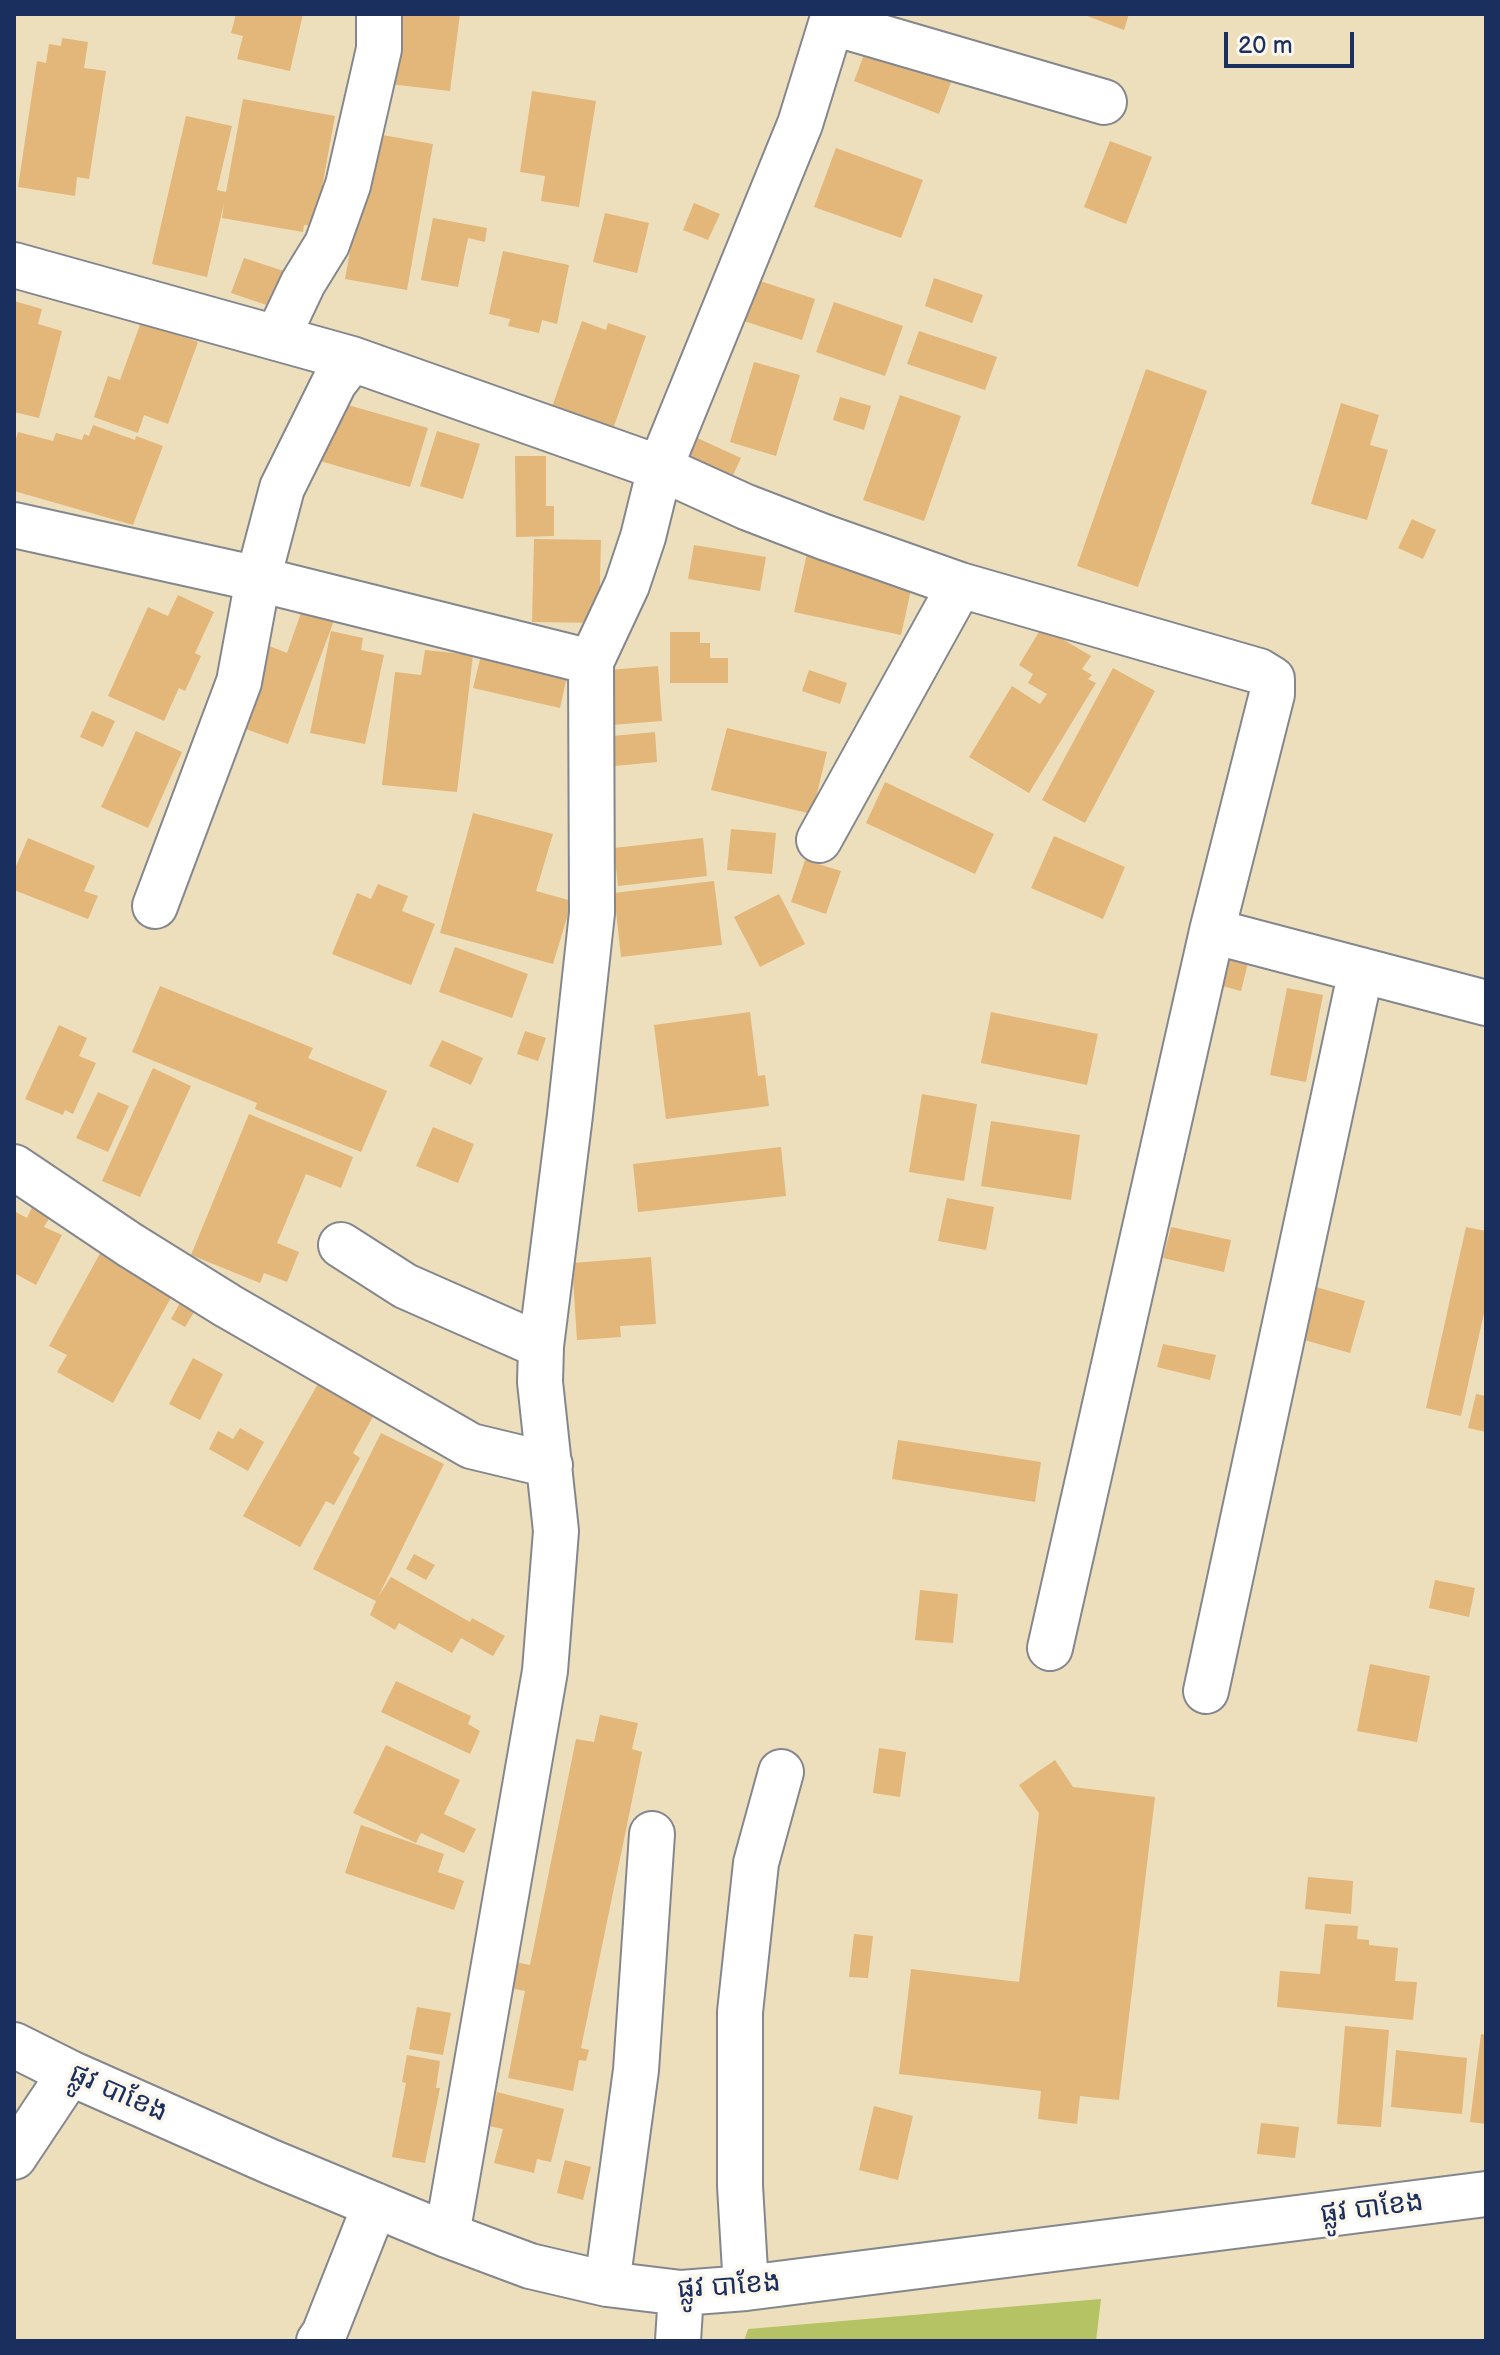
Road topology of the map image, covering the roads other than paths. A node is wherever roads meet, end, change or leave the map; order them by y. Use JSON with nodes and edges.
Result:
{"nodes":[{"id":1,"x":379,"y":14,"type":"edge"},
{"id":2,"x":833,"y":18,"type":"edge"},
{"id":3,"x":1104,"y":102,"type":"dead end"},
{"id":4,"x":14,"y":265,"type":"edge"},
{"id":5,"x":277,"y":338,"type":"junction"},
{"id":6,"x":352,"y":359,"type":"junction"},
{"id":7,"x":660,"y":468,"type":"junction"},
{"id":8,"x":14,"y":525,"type":"edge"},
{"id":9,"x":258,"y":579,"type":"junction"},
{"id":10,"x":960,"y":585,"type":"junction"},
{"id":11,"x":591,"y":662,"type":"junction"},
{"id":12,"x":819,"y":840,"type":"dead end"},
{"id":13,"x":155,"y":906,"type":"dead end"},
{"id":14,"x":1212,"y":931,"type":"junction"},
{"id":15,"x":1361,"y":970,"type":"junction"},
{"id":16,"x":1486,"y":1003,"type":"edge"},
{"id":17,"x":14,"y":1167,"type":"edge"},
{"id":18,"x":341,"y":1245,"type":"dead end"},
{"id":19,"x":541,"y":1346,"type":"junction"},
{"id":20,"x":550,"y":1465,"type":"junction"},
{"id":21,"x":1050,"y":1648,"type":"dead end"},
{"id":22,"x":1206,"y":1691,"type":"dead end"},
{"id":23,"x":781,"y":1772,"type":"dead end"},
{"id":24,"x":652,"y":1834,"type":"dead end"},
{"id":25,"x":14,"y":2045,"type":"edge"},
{"id":26,"x":70,"y":2073,"type":"junction"},
{"id":27,"x":14,"y":2157,"type":"edge"},
{"id":28,"x":1486,"y":2194,"type":"edge"},
{"id":29,"x":375,"y":2205,"type":"junction"},
{"id":30,"x":447,"y":2235,"type":"junction"},
{"id":31,"x":607,"y":2284,"type":"junction"},
{"id":32,"x":746,"y":2288,"type":"junction"},
{"id":33,"x":681,"y":2293,"type":"junction"},
{"id":34,"x":319,"y":2341,"type":"edge"},
{"id":35,"x":678,"y":2341,"type":"edge"}],
"edges":[{"from":1,"to":5,"type":"street"},
{"from":2,"to":3,"type":"street"},
{"from":2,"to":7,"type":"street"},
{"from":4,"to":5,"type":"street"},
{"from":5,"to":6,"type":"street"},
{"from":6,"to":7,"type":"street"},
{"from":6,"to":9,"type":"street"},
{"from":7,"to":10,"type":"street"},
{"from":7,"to":11,"type":"street"},
{"from":8,"to":9,"type":"street"},
{"from":9,"to":11,"type":"street"},
{"from":9,"to":13,"type":"street"},
{"from":10,"to":12,"type":"street"},
{"from":10,"to":14,"type":"street"},
{"from":11,"to":19,"type":"street"},
{"from":14,"to":15,"type":"street"},
{"from":14,"to":21,"type":"street"},
{"from":15,"to":16,"type":"street"},
{"from":15,"to":22,"type":"street"},
{"from":17,"to":20,"type":"street"},
{"from":18,"to":19,"type":"street"},
{"from":19,"to":20,"type":"street"},
{"from":20,"to":30,"type":"street"},
{"from":23,"to":32,"type":"street"},
{"from":24,"to":31,"type":"street"},
{"from":25,"to":26,"type":"street","name":"ផ្លូវ បាខែង"},
{"from":26,"to":27,"type":"street"},
{"from":26,"to":29,"type":"street","name":"ផ្លូវ បាខែង"},
{"from":28,"to":32,"type":"street","name":"ផ្លូវ បាខែង"},
{"from":29,"to":30,"type":"street","name":"ផ្លូវ បាខែង"},
{"from":29,"to":34,"type":"street"},
{"from":30,"to":31,"type":"street","name":"ផ្លូវ បាខែង"},
{"from":31,"to":33,"type":"street","name":"ផ្លូវ បាខែង"},
{"from":32,"to":33,"type":"street","name":"ផ្លូវ បាខែង"},
{"from":33,"to":35,"type":"street"}]}
